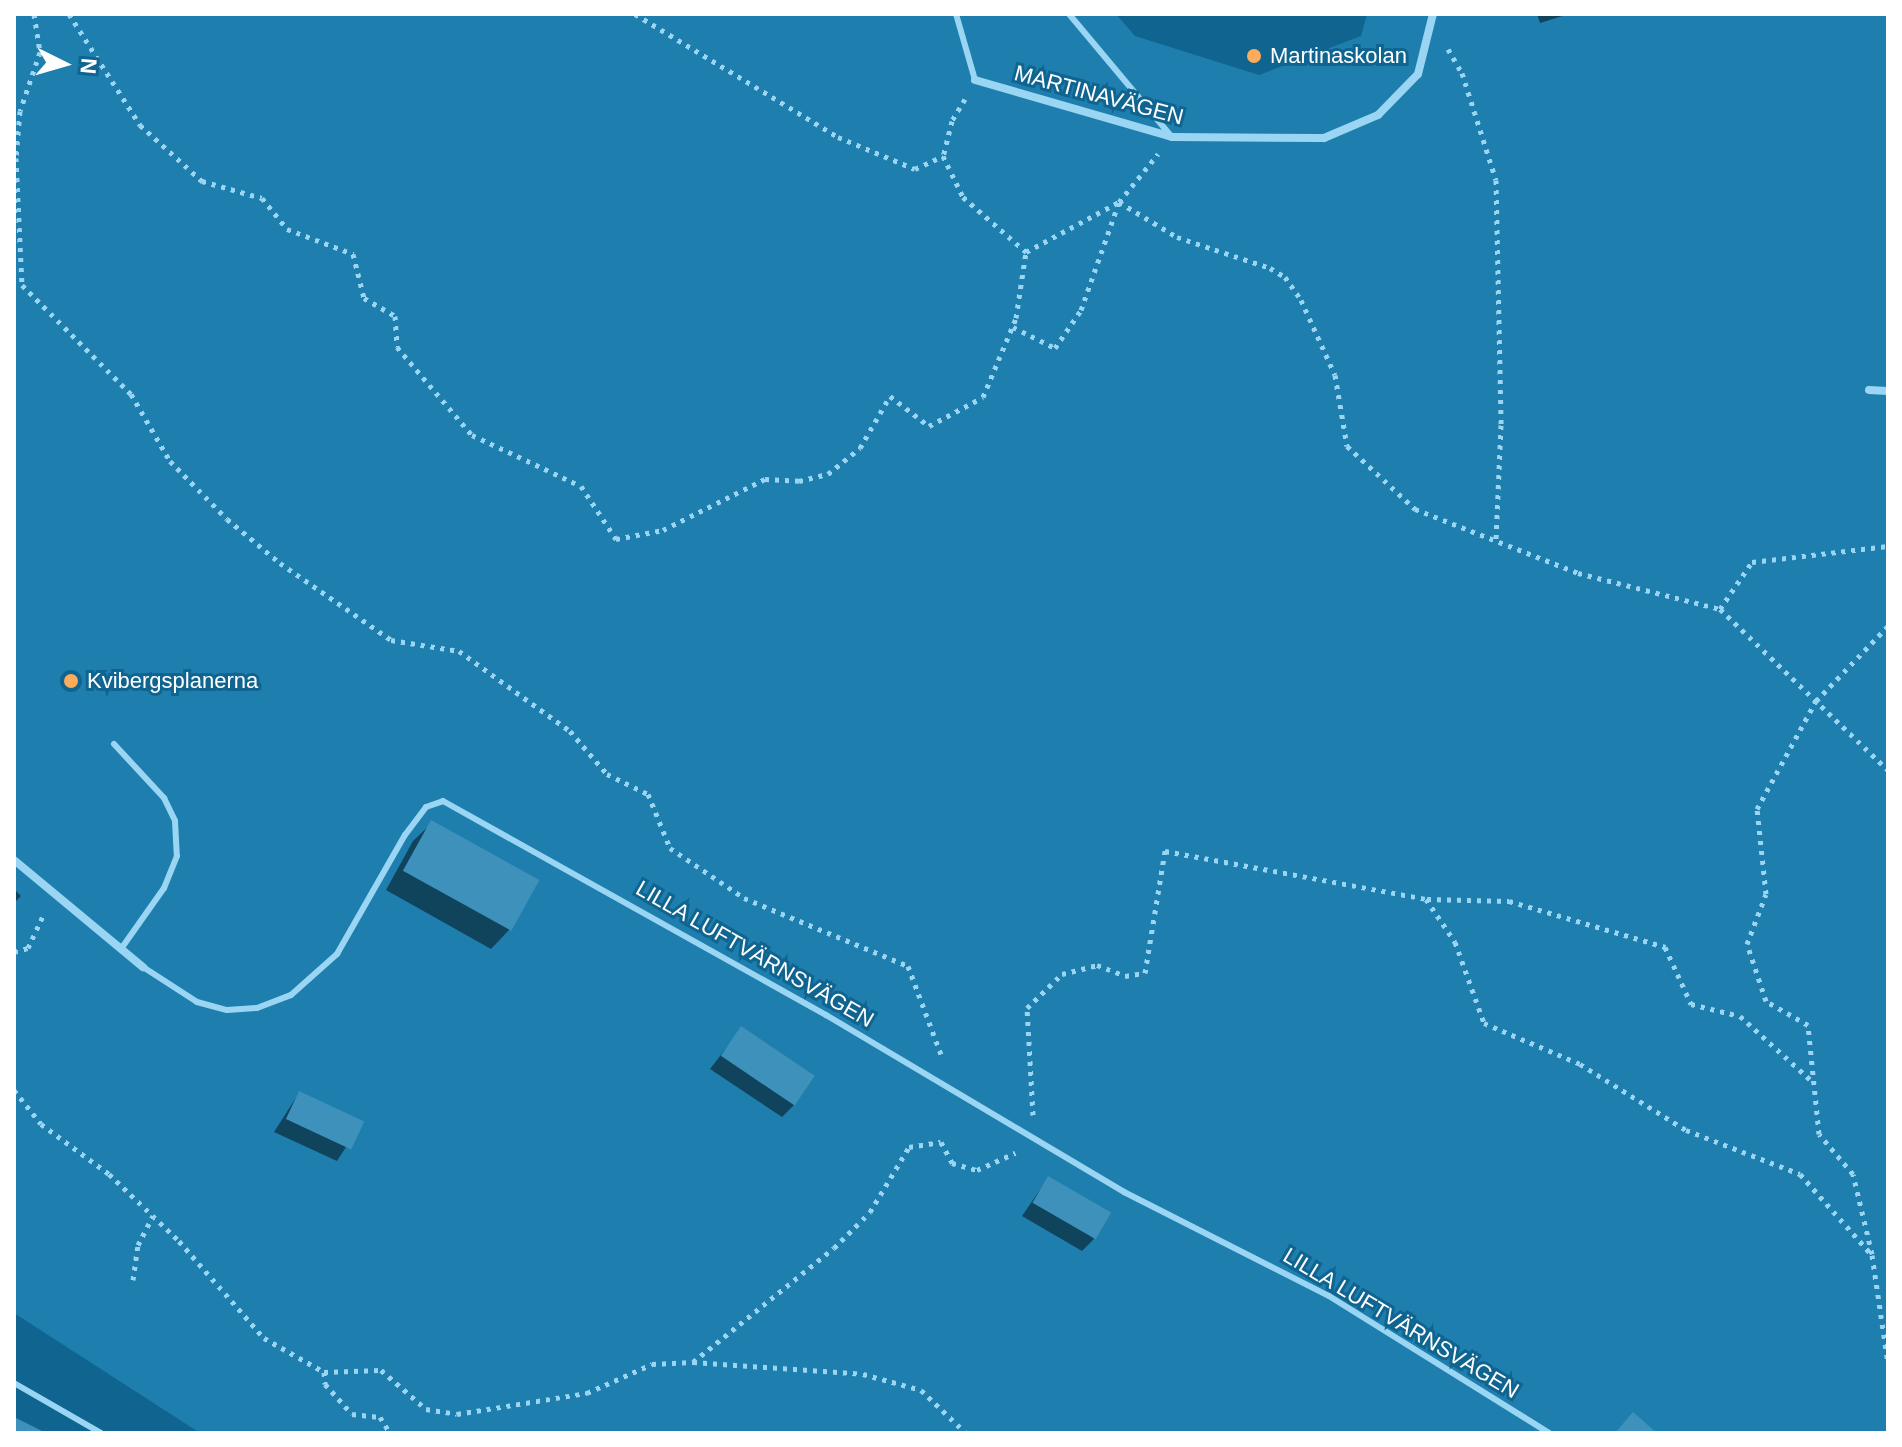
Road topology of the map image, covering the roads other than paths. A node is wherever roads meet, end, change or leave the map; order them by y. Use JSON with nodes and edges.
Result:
{"nodes":[{"id":1,"x":956,"y":14,"type":"edge"},
{"id":2,"x":1069,"y":14,"type":"edge"},
{"id":3,"x":1432,"y":18,"type":"edge"},
{"id":4,"x":975,"y":80,"type":"joint"},
{"id":5,"x":1172,"y":137,"type":"junction"},
{"id":6,"x":1869,"y":390,"type":"dead end"},
{"id":7,"x":1888,"y":391,"type":"edge"},
{"id":8,"x":114,"y":744,"type":"dead end"},
{"id":9,"x":14,"y":860,"type":"edge"},
{"id":10,"x":121,"y":949,"type":"junction"},
{"id":11,"x":143,"y":967,"type":"joint"},
{"id":12,"x":14,"y":1383,"type":"edge"},
{"id":13,"x":101,"y":1433,"type":"edge"},
{"id":14,"x":1549,"y":1433,"type":"edge"}],
"edges":[{"from":1,"to":4,"type":"lane"},
{"from":2,"to":5,"type":"lane"},
{"from":3,"to":5,"type":"street","name":"MARTINAVÄGEN"},
{"from":4,"to":5,"type":"street","name":"MARTINAVÄGEN"},
{"from":6,"to":7,"type":"street"},
{"from":8,"to":10,"type":"lane"},
{"from":9,"to":10,"type":"street","name":"LILLA LUFTVÄRNSVÄGEN"},
{"from":10,"to":11,"type":"street","name":"LILLA LUFTVÄRNSVÄGEN"},
{"from":11,"to":14,"type":"lane","name":"LILLA LUFTVÄRNSVÄGEN"},
{"from":12,"to":13,"type":"lane"}]}
